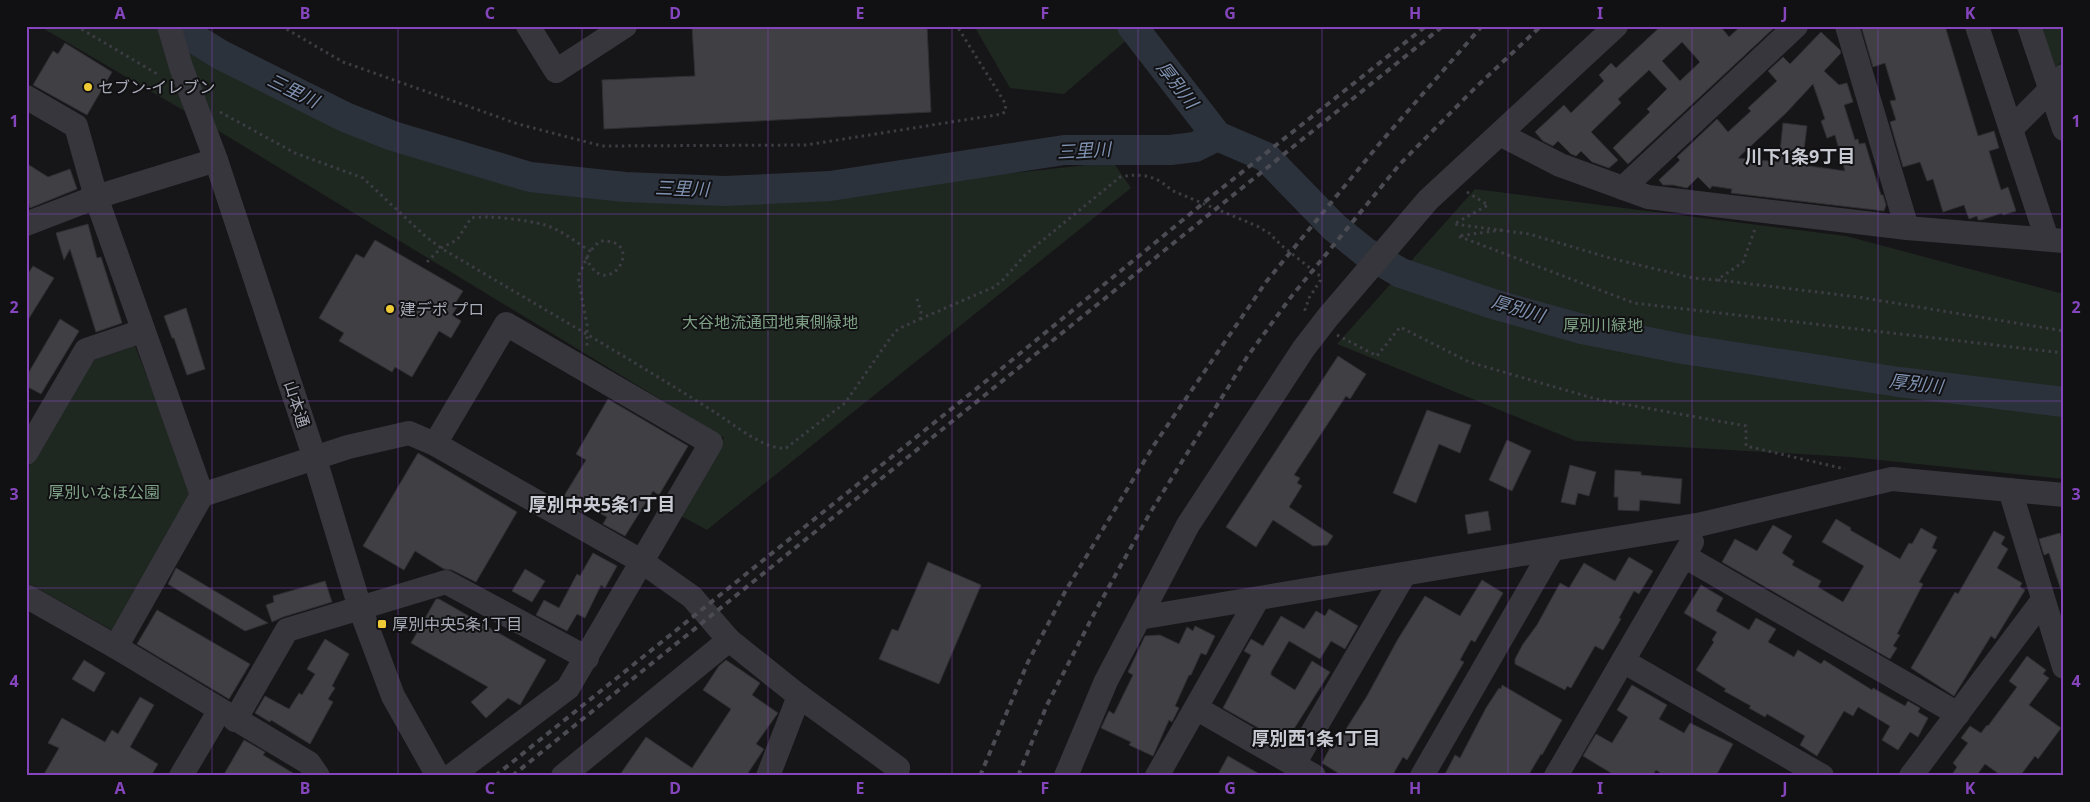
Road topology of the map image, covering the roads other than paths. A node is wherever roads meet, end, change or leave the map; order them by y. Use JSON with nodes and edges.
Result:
{"nodes":[{"id":1,"x":170,"y":26,"type":"edge"},
{"id":2,"x":528,"y":26,"type":"edge"},
{"id":3,"x":625,"y":26,"type":"edge"},
{"id":4,"x":1616,"y":26,"type":"edge"},
{"id":5,"x":1796,"y":26,"type":"edge"},
{"id":6,"x":1847,"y":26,"type":"edge"},
{"id":7,"x":1977,"y":26,"type":"edge"},
{"id":8,"x":2029,"y":26,"type":"edge"},
{"id":9,"x":2057,"y":82,"type":"edge"},
{"id":10,"x":26,"y":97,"type":"edge"},
{"id":11,"x":2011,"y":128,"type":"junction"},
{"id":12,"x":2064,"y":129,"type":"edge"},
{"id":13,"x":1500,"y":134,"type":"junction"},
{"id":14,"x":216,"y":160,"type":"junction"},
{"id":15,"x":1623,"y":188,"type":"junction"},
{"id":16,"x":96,"y":197,"type":"junction"},
{"id":17,"x":26,"y":223,"type":"edge"},
{"id":18,"x":1907,"y":228,"type":"junction"},
{"id":19,"x":2056,"y":240,"type":"edge"},
{"id":20,"x":142,"y":331,"type":"junction"},
{"id":21,"x":435,"y":444,"type":"junction"},
{"id":22,"x":26,"y":453,"type":"edge"},
{"id":23,"x":315,"y":458,"type":"junction"},
{"id":24,"x":2010,"y":490,"type":"junction"},
{"id":25,"x":202,"y":495,"type":"junction"},
{"id":26,"x":2064,"y":495,"type":"edge"},
{"id":27,"x":1702,"y":524,"type":"junction"},
{"id":28,"x":1552,"y":550,"type":"junction"},
{"id":29,"x":1684,"y":556,"type":"junction"},
{"id":30,"x":641,"y":561,"type":"junction"},
{"id":31,"x":1404,"y":575,"type":"junction"},
{"id":32,"x":26,"y":596,"type":"edge"},
{"id":33,"x":1257,"y":600,"type":"junction"},
{"id":34,"x":2043,"y":600,"type":"junction"},
{"id":35,"x":360,"y":608,"type":"junction"},
{"id":36,"x":1139,"y":618,"type":"junction"},
{"id":37,"x":729,"y":640,"type":"junction"},
{"id":38,"x":116,"y":647,"type":"junction"},
{"id":39,"x":587,"y":658,"type":"junction"},
{"id":40,"x":1623,"y":661,"type":"junction"},
{"id":41,"x":2064,"y":668,"type":"edge"},
{"id":42,"x":799,"y":696,"type":"junction"},
{"id":43,"x":1196,"y":708,"type":"junction"},
{"id":44,"x":1958,"y":714,"type":"junction"},
{"id":45,"x":228,"y":715,"type":"junction"},
{"id":46,"x":1294,"y":764,"type":"junction"},
{"id":47,"x":1563,"y":773,"type":"edge"},
{"id":48,"x":181,"y":776,"type":"edge"},
{"id":49,"x":318,"y":776,"type":"edge"},
{"id":50,"x":438,"y":776,"type":"edge"},
{"id":51,"x":451,"y":776,"type":"edge"},
{"id":52,"x":563,"y":776,"type":"edge"},
{"id":53,"x":768,"y":776,"type":"edge"},
{"id":54,"x":896,"y":776,"type":"edge"},
{"id":55,"x":1066,"y":776,"type":"edge"},
{"id":56,"x":1157,"y":776,"type":"edge"},
{"id":57,"x":1314,"y":776,"type":"edge"},
{"id":58,"x":1422,"y":776,"type":"edge"},
{"id":59,"x":1822,"y":776,"type":"edge"},
{"id":60,"x":1911,"y":776,"type":"edge"}],
"edges":[{"from":1,"to":14,"type":"street","name":"山本通"},
{"from":2,"to":3,"type":"street"},
{"from":4,"to":13,"type":"street"},
{"from":5,"to":15,"type":"street"},
{"from":6,"to":18,"type":"street"},
{"from":7,"to":11,"type":"street"},
{"from":8,"to":9,"type":"street"},
{"from":9,"to":11,"type":"street"},
{"from":9,"to":12,"type":"street"},
{"from":10,"to":16,"type":"street"},
{"from":11,"to":19,"type":"street"},
{"from":13,"to":15,"type":"street"},
{"from":13,"to":36,"type":"street"},
{"from":14,"to":16,"type":"street"},
{"from":14,"to":23,"type":"street","name":"山本通"},
{"from":15,"to":18,"type":"street"},
{"from":16,"to":17,"type":"street"},
{"from":16,"to":20,"type":"street"},
{"from":18,"to":19,"type":"street"},
{"from":20,"to":22,"type":"street"},
{"from":20,"to":25,"type":"street"},
{"from":21,"to":23,"type":"street"},
{"from":21,"to":30,"type":"street"},
{"from":21,"to":30,"type":"street"},
{"from":23,"to":25,"type":"street"},
{"from":23,"to":35,"type":"street","name":"山本通"},
{"from":24,"to":26,"type":"street"},
{"from":24,"to":27,"type":"street"},
{"from":24,"to":34,"type":"street"},
{"from":25,"to":38,"type":"street"},
{"from":27,"to":28,"type":"street"},
{"from":27,"to":29,"type":"street"},
{"from":28,"to":31,"type":"street"},
{"from":28,"to":58,"type":"street"},
{"from":29,"to":40,"type":"street"},
{"from":29,"to":44,"type":"street"},
{"from":30,"to":37,"type":"street"},
{"from":30,"to":39,"type":"street"},
{"from":31,"to":33,"type":"street"},
{"from":31,"to":46,"type":"street"},
{"from":32,"to":38,"type":"street"},
{"from":33,"to":36,"type":"street"},
{"from":33,"to":43,"type":"street"},
{"from":34,"to":41,"type":"street"},
{"from":34,"to":44,"type":"street"},
{"from":35,"to":39,"type":"street"},
{"from":35,"to":45,"type":"street"},
{"from":35,"to":50,"type":"street","name":"山本通"},
{"from":36,"to":55,"type":"street"},
{"from":37,"to":42,"type":"street"},
{"from":37,"to":52,"type":"street"},
{"from":38,"to":45,"type":"street"},
{"from":39,"to":51,"type":"street"},
{"from":40,"to":47,"type":"street"},
{"from":40,"to":59,"type":"street"},
{"from":42,"to":53,"type":"street"},
{"from":42,"to":54,"type":"street"},
{"from":43,"to":46,"type":"street"},
{"from":43,"to":56,"type":"street"},
{"from":44,"to":60,"type":"street"},
{"from":45,"to":48,"type":"street"},
{"from":45,"to":49,"type":"street"},
{"from":46,"to":57,"type":"street"}]}
